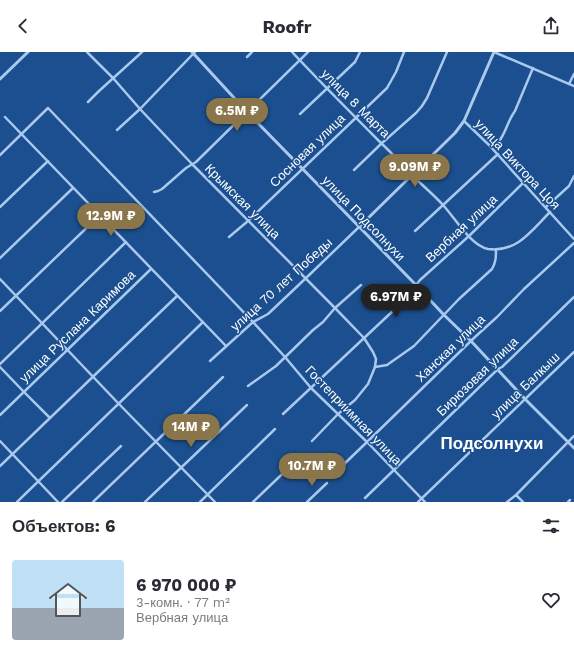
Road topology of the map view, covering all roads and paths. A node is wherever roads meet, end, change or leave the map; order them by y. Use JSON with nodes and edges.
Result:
{"nodes":[{"id":1,"x":28,"y":52,"type":"edge"},
{"id":2,"x":88,"y":52,"type":"edge"},
{"id":3,"x":142,"y":52,"type":"edge"},
{"id":4,"x":193,"y":52,"type":"edge"},
{"id":5,"x":252,"y":52,"type":"edge"},
{"id":6,"x":292,"y":52,"type":"edge"},
{"id":7,"x":308,"y":52,"type":"edge"},
{"id":8,"x":360,"y":52,"type":"edge"},
{"id":9,"x":404,"y":52,"type":"edge"},
{"id":10,"x":447,"y":52,"type":"edge"},
{"id":11,"x":494,"y":52,"type":"edge"},
{"id":12,"x":246,"y":57,"type":"dead end"},
{"id":13,"x":300,"y":60,"type":"junction"},
{"id":14,"x":533,"y":68,"type":"junction"},
{"id":15,"x":574,"y":74,"type":"edge"},
{"id":16,"x":113,"y":78,"type":"junction"},
{"id":17,"x":0,"y":79,"type":"edge"},
{"id":18,"x":569,"y":84,"type":"junction"},
{"id":19,"x":574,"y":86,"type":"edge"},
{"id":20,"x":327,"y":89,"type":"junction"},
{"id":21,"x":88,"y":102,"type":"dead end"},
{"id":22,"x":140,"y":109,"type":"junction"},
{"id":23,"x":247,"y":112,"type":"junction"},
{"id":24,"x":300,"y":114,"type":"dead end"},
{"id":25,"x":5,"y":117,"type":"dead end"},
{"id":26,"x":355,"y":117,"type":"junction"},
{"id":27,"x":464,"y":121,"type":"junction"},
{"id":28,"x":117,"y":130,"type":"dead end"},
{"id":29,"x":22,"y":134,"type":"junction"},
{"id":30,"x":382,"y":144,"type":"junction"},
{"id":31,"x":489,"y":145,"type":"junction"},
{"id":32,"x":498,"y":154,"type":"junction"},
{"id":33,"x":0,"y":155,"type":"edge"},
{"id":34,"x":48,"y":161,"type":"junction"},
{"id":35,"x":192,"y":164,"type":"junction"},
{"id":36,"x":302,"y":168,"type":"junction"},
{"id":37,"x":354,"y":170,"type":"dead end"},
{"id":38,"x":412,"y":175,"type":"junction"},
{"id":39,"x":574,"y":176,"type":"edge"},
{"id":40,"x":523,"y":182,"type":"junction"},
{"id":41,"x":73,"y":188,"type":"junction"},
{"id":42,"x":154,"y":192,"type":"dead end"},
{"id":43,"x":443,"y":205,"type":"junction"},
{"id":44,"x":0,"y":207,"type":"edge"},
{"id":45,"x":546,"y":208,"type":"junction"},
{"id":46,"x":550,"y":212,"type":"junction"},
{"id":47,"x":100,"y":215,"type":"junction"},
{"id":48,"x":248,"y":220,"type":"junction"},
{"id":49,"x":359,"y":227,"type":"junction"},
{"id":50,"x":415,"y":232,"type":"dead end"},
{"id":51,"x":468,"y":236,"type":"junction"},
{"id":52,"x":229,"y":237,"type":"dead end"},
{"id":53,"x":574,"y":239,"type":"edge"},
{"id":54,"x":126,"y":242,"type":"junction"},
{"id":55,"x":574,"y":243,"type":"edge"},
{"id":56,"x":496,"y":249,"type":"junction"},
{"id":57,"x":0,"y":258,"type":"edge"},
{"id":58,"x":151,"y":269,"type":"junction"},
{"id":59,"x":0,"y":279,"type":"edge"},
{"id":60,"x":305,"y":279,"type":"junction"},
{"id":61,"x":361,"y":285,"type":"dead end"},
{"id":62,"x":416,"y":285,"type":"junction"},
{"id":63,"x":16,"y":296,"type":"junction"},
{"id":64,"x":177,"y":296,"type":"junction"},
{"id":65,"x":574,"y":297,"type":"edge"},
{"id":66,"x":335,"y":308,"type":"junction"},
{"id":67,"x":0,"y":311,"type":"edge"},
{"id":68,"x":444,"y":315,"type":"junction"},
{"id":69,"x":203,"y":322,"type":"junction"},
{"id":70,"x":253,"y":322,"type":"junction"},
{"id":71,"x":42,"y":324,"type":"junction"},
{"id":72,"x":364,"y":338,"type":"junction"},
{"id":73,"x":471,"y":341,"type":"junction"},
{"id":74,"x":226,"y":346,"type":"junction"},
{"id":75,"x":67,"y":350,"type":"junction"},
{"id":76,"x":574,"y":352,"type":"edge"},
{"id":77,"x":285,"y":357,"type":"junction"},
{"id":78,"x":210,"y":361,"type":"dead end"},
{"id":79,"x":0,"y":364,"type":"edge"},
{"id":80,"x":0,"y":367,"type":"edge"},
{"id":81,"x":375,"y":367,"type":"junction"},
{"id":82,"x":498,"y":369,"type":"junction"},
{"id":83,"x":93,"y":376,"type":"junction"},
{"id":84,"x":223,"y":377,"type":"dead end"},
{"id":85,"x":248,"y":386,"type":"dead end"},
{"id":86,"x":311,"y":388,"type":"junction"},
{"id":87,"x":24,"y":392,"type":"junction"},
{"id":88,"x":525,"y":399,"type":"junction"},
{"id":89,"x":118,"y":403,"type":"junction"},
{"id":90,"x":247,"y":406,"type":"dead end"},
{"id":91,"x":283,"y":414,"type":"dead end"},
{"id":92,"x":338,"y":414,"type":"junction"},
{"id":93,"x":0,"y":415,"type":"edge"},
{"id":94,"x":50,"y":418,"type":"junction"},
{"id":95,"x":275,"y":430,"type":"dead end"},
{"id":96,"x":574,"y":436,"type":"edge"},
{"id":97,"x":0,"y":441,"type":"edge"},
{"id":98,"x":156,"y":441,"type":"junction"},
{"id":99,"x":312,"y":441,"type":"dead end"},
{"id":100,"x":367,"y":442,"type":"junction"},
{"id":101,"x":568,"y":442,"type":"junction"},
{"id":102,"x":121,"y":446,"type":"dead end"},
{"id":103,"x":574,"y":448,"type":"edge"},
{"id":104,"x":12,"y":454,"type":"junction"},
{"id":105,"x":300,"y":458,"type":"dead end"},
{"id":106,"x":0,"y":466,"type":"edge"},
{"id":107,"x":181,"y":467,"type":"junction"},
{"id":108,"x":341,"y":467,"type":"dead end"},
{"id":109,"x":394,"y":470,"type":"junction"},
{"id":110,"x":39,"y":482,"type":"junction"},
{"id":111,"x":328,"y":483,"type":"dead end"},
{"id":112,"x":208,"y":494,"type":"junction"},
{"id":113,"x":516,"y":495,"type":"junction"},
{"id":114,"x":365,"y":498,"type":"dead end"},
{"id":115,"x":422,"y":498,"type":"junction"},
{"id":116,"x":17,"y":502,"type":"edge"},
{"id":117,"x":58,"y":502,"type":"edge"},
{"id":118,"x":62,"y":502,"type":"edge"},
{"id":119,"x":93,"y":502,"type":"edge"},
{"id":120,"x":145,"y":502,"type":"edge"},
{"id":121,"x":200,"y":502,"type":"edge"},
{"id":122,"x":215,"y":502,"type":"edge"},
{"id":123,"x":253,"y":502,"type":"edge"},
{"id":124,"x":307,"y":502,"type":"edge"},
{"id":125,"x":418,"y":502,"type":"edge"},
{"id":126,"x":425,"y":502,"type":"edge"},
{"id":127,"x":507,"y":502,"type":"edge"},
{"id":128,"x":522,"y":502,"type":"edge"}],
"edges":[{"from":1,"to":17,"type":"street"},
{"from":2,"to":16,"type":"street","name":"Крымская улица"},
{"from":3,"to":16,"type":"street"},
{"from":4,"to":22,"type":"street"},
{"from":4,"to":23,"type":"street","name":"улица Подсолнухи"},
{"from":5,"to":12,"type":"street"},
{"from":6,"to":13,"type":"street","name":"улица 8 Марта"},
{"from":7,"to":13,"type":"street"},
{"from":8,"to":20,"type":"street"},
{"from":9,"to":26,"type":"street","name":"Сосновая улица"},
{"from":10,"to":30,"type":"street"},
{"from":11,"to":14,"type":"street"},
{"from":11,"to":27,"type":"street","name":"улица 70 лет Победы"},
{"from":13,"to":20,"type":"street","name":"улица 8 Марта"},
{"from":13,"to":23,"type":"street"},
{"from":14,"to":18,"type":"street"},
{"from":14,"to":31,"type":"street"},
{"from":15,"to":18,"type":"street"},
{"from":16,"to":21,"type":"street"},
{"from":16,"to":22,"type":"street","name":"Крымская улица"},
{"from":18,"to":19,"type":"street"},
{"from":20,"to":24,"type":"street"},
{"from":20,"to":26,"type":"street","name":"улица 8 Марта"},
{"from":22,"to":28,"type":"street"},
{"from":22,"to":35,"type":"street","name":"Крымская улица"},
{"from":23,"to":35,"type":"street"},
{"from":23,"to":36,"type":"street","name":"улица Подсолнухи"},
{"from":25,"to":29,"type":"street"},
{"from":26,"to":30,"type":"street","name":"улица 8 Марта"},
{"from":26,"to":36,"type":"street","name":"Сосновая улица"},
{"from":27,"to":31,"type":"street","name":"улица Виктора Цоя"},
{"from":27,"to":38,"type":"street","name":"улица 70 лет Победы"},
{"from":29,"to":33,"type":"street"},
{"from":29,"to":34,"type":"street"},
{"from":29,"to":70,"type":"street","name":"Гостеприимная улица"},
{"from":30,"to":37,"type":"street"},
{"from":30,"to":38,"type":"street","name":"улица 8 Марта"},
{"from":31,"to":32,"type":"street","name":"улица Виктора Цоя"},
{"from":32,"to":40,"type":"street","name":"улица Виктора Цоя"},
{"from":32,"to":43,"type":"street"},
{"from":34,"to":41,"type":"street"},
{"from":34,"to":44,"type":"street"},
{"from":35,"to":42,"type":"street"},
{"from":35,"to":48,"type":"street","name":"Крымская улица"},
{"from":36,"to":48,"type":"street","name":"Сосновая улица"},
{"from":36,"to":49,"type":"street","name":"улица Подсолнухи"},
{"from":38,"to":43,"type":"street","name":"улица 8 Марта"},
{"from":38,"to":49,"type":"street","name":"улица 70 лет Победы"},
{"from":39,"to":45,"type":"street"},
{"from":40,"to":45,"type":"street","name":"улица Виктора Цоя"},
{"from":40,"to":51,"type":"street","name":"Вербная улица"},
{"from":41,"to":47,"type":"street"},
{"from":41,"to":57,"type":"street"},
{"from":43,"to":50,"type":"street"},
{"from":43,"to":51,"type":"street","name":"улица 8 Марта"},
{"from":45,"to":46,"type":"street","name":"улица Виктора Цоя"},
{"from":46,"to":53,"type":"street","name":"улица Виктора Цоя"},
{"from":46,"to":56,"type":"street","name":"улица 8 Марта"},
{"from":47,"to":54,"type":"street"},
{"from":47,"to":63,"type":"street"},
{"from":48,"to":52,"type":"street","name":"Сосновая улица"},
{"from":48,"to":60,"type":"street","name":"Крымская улица"},
{"from":49,"to":60,"type":"street","name":"улица 70 лет Победы"},
{"from":49,"to":62,"type":"street","name":"улица Подсолнухи"},
{"from":51,"to":56,"type":"street","name":"улица 8 Марта"},
{"from":51,"to":62,"type":"street","name":"Вербная улица"},
{"from":54,"to":58,"type":"street"},
{"from":54,"to":71,"type":"street"},
{"from":55,"to":73,"type":"street","name":"Ханская улица"},
{"from":56,"to":68,"type":"street"},
{"from":58,"to":64,"type":"street"},
{"from":58,"to":75,"type":"street","name":"улица Руслана Каримова"},
{"from":59,"to":63,"type":"street"},
{"from":60,"to":66,"type":"street","name":"Крымская улица"},
{"from":60,"to":70,"type":"street","name":"улица 70 лет Победы"},
{"from":61,"to":66,"type":"street"},
{"from":62,"to":68,"type":"street","name":"улица Подсолнухи"},
{"from":62,"to":72,"type":"street","name":"Вербная улица"},
{"from":63,"to":67,"type":"street"},
{"from":63,"to":71,"type":"street"},
{"from":64,"to":69,"type":"street"},
{"from":64,"to":83,"type":"street"},
{"from":65,"to":82,"type":"street","name":"Бирюзовая улица"},
{"from":66,"to":72,"type":"street","name":"Крымская улица"},
{"from":66,"to":77,"type":"street"},
{"from":68,"to":73,"type":"street","name":"улица Подсолнухи"},
{"from":68,"to":81,"type":"street"},
{"from":69,"to":74,"type":"street"},
{"from":69,"to":89,"type":"street"},
{"from":70,"to":74,"type":"street","name":"улица 70 лет Победы"},
{"from":70,"to":77,"type":"street","name":"Гостеприимная улица"},
{"from":71,"to":75,"type":"street"},
{"from":71,"to":79,"type":"street"},
{"from":72,"to":81,"type":"street","name":"Крымская улица"},
{"from":72,"to":86,"type":"street","name":"Вербная улица"},
{"from":73,"to":82,"type":"street","name":"улица Подсолнухи"},
{"from":73,"to":100,"type":"street","name":"Ханская улица"},
{"from":74,"to":78,"type":"street","name":"улица 70 лет Победы"},
{"from":75,"to":83,"type":"street"},
{"from":75,"to":87,"type":"street","name":"улица Руслана Каримова"},
{"from":76,"to":88,"type":"street","name":"улица Балкыш"},
{"from":77,"to":85,"type":"street"},
{"from":77,"to":86,"type":"street","name":"Гостеприимная улица"},
{"from":80,"to":87,"type":"street"},
{"from":81,"to":92,"type":"street"},
{"from":82,"to":88,"type":"street","name":"улица Подсолнухи"},
{"from":82,"to":109,"type":"street","name":"Бирюзовая улица"},
{"from":83,"to":89,"type":"street"},
{"from":83,"to":94,"type":"street"},
{"from":84,"to":98,"type":"street"},
{"from":86,"to":91,"type":"street","name":"Вербная улица"},
{"from":86,"to":92,"type":"street","name":"Гостеприимная улица"},
{"from":87,"to":93,"type":"street","name":"улица Руслана Каримова"},
{"from":87,"to":94,"type":"street"},
{"from":88,"to":101,"type":"street","name":"улица Подсолнухи"},
{"from":88,"to":115,"type":"street","name":"улица Балкыш"},
{"from":89,"to":98,"type":"street"},
{"from":89,"to":110,"type":"street"},
{"from":90,"to":107,"type":"street"},
{"from":92,"to":99,"type":"street"},
{"from":92,"to":100,"type":"street","name":"Гостеприимная улица"},
{"from":94,"to":104,"type":"street"},
{"from":95,"to":112,"type":"street"},
{"from":96,"to":101,"type":"street"},
{"from":97,"to":104,"type":"street"},
{"from":98,"to":107,"type":"street"},
{"from":98,"to":119,"type":"street"},
{"from":100,"to":108,"type":"street","name":"Ханская улица"},
{"from":100,"to":109,"type":"street","name":"Гостеприимная улица"},
{"from":101,"to":103,"type":"street","name":"улица Подсолнухи"},
{"from":101,"to":113,"type":"street"},
{"from":102,"to":118,"type":"street"},
{"from":104,"to":106,"type":"street"},
{"from":104,"to":110,"type":"street"},
{"from":105,"to":123,"type":"street"},
{"from":107,"to":112,"type":"street"},
{"from":107,"to":120,"type":"street"},
{"from":109,"to":114,"type":"street","name":"Бирюзовая улица"},
{"from":109,"to":115,"type":"street","name":"Гостеприимная улица"},
{"from":110,"to":116,"type":"street"},
{"from":110,"to":117,"type":"street"},
{"from":111,"to":124,"type":"street"},
{"from":112,"to":121,"type":"street"},
{"from":112,"to":122,"type":"street"},
{"from":113,"to":127,"type":"street"},
{"from":113,"to":128,"type":"street"},
{"from":115,"to":125,"type":"street","name":"улица Балкыш"},
{"from":115,"to":126,"type":"street","name":"Гостеприимная улица"}]}
